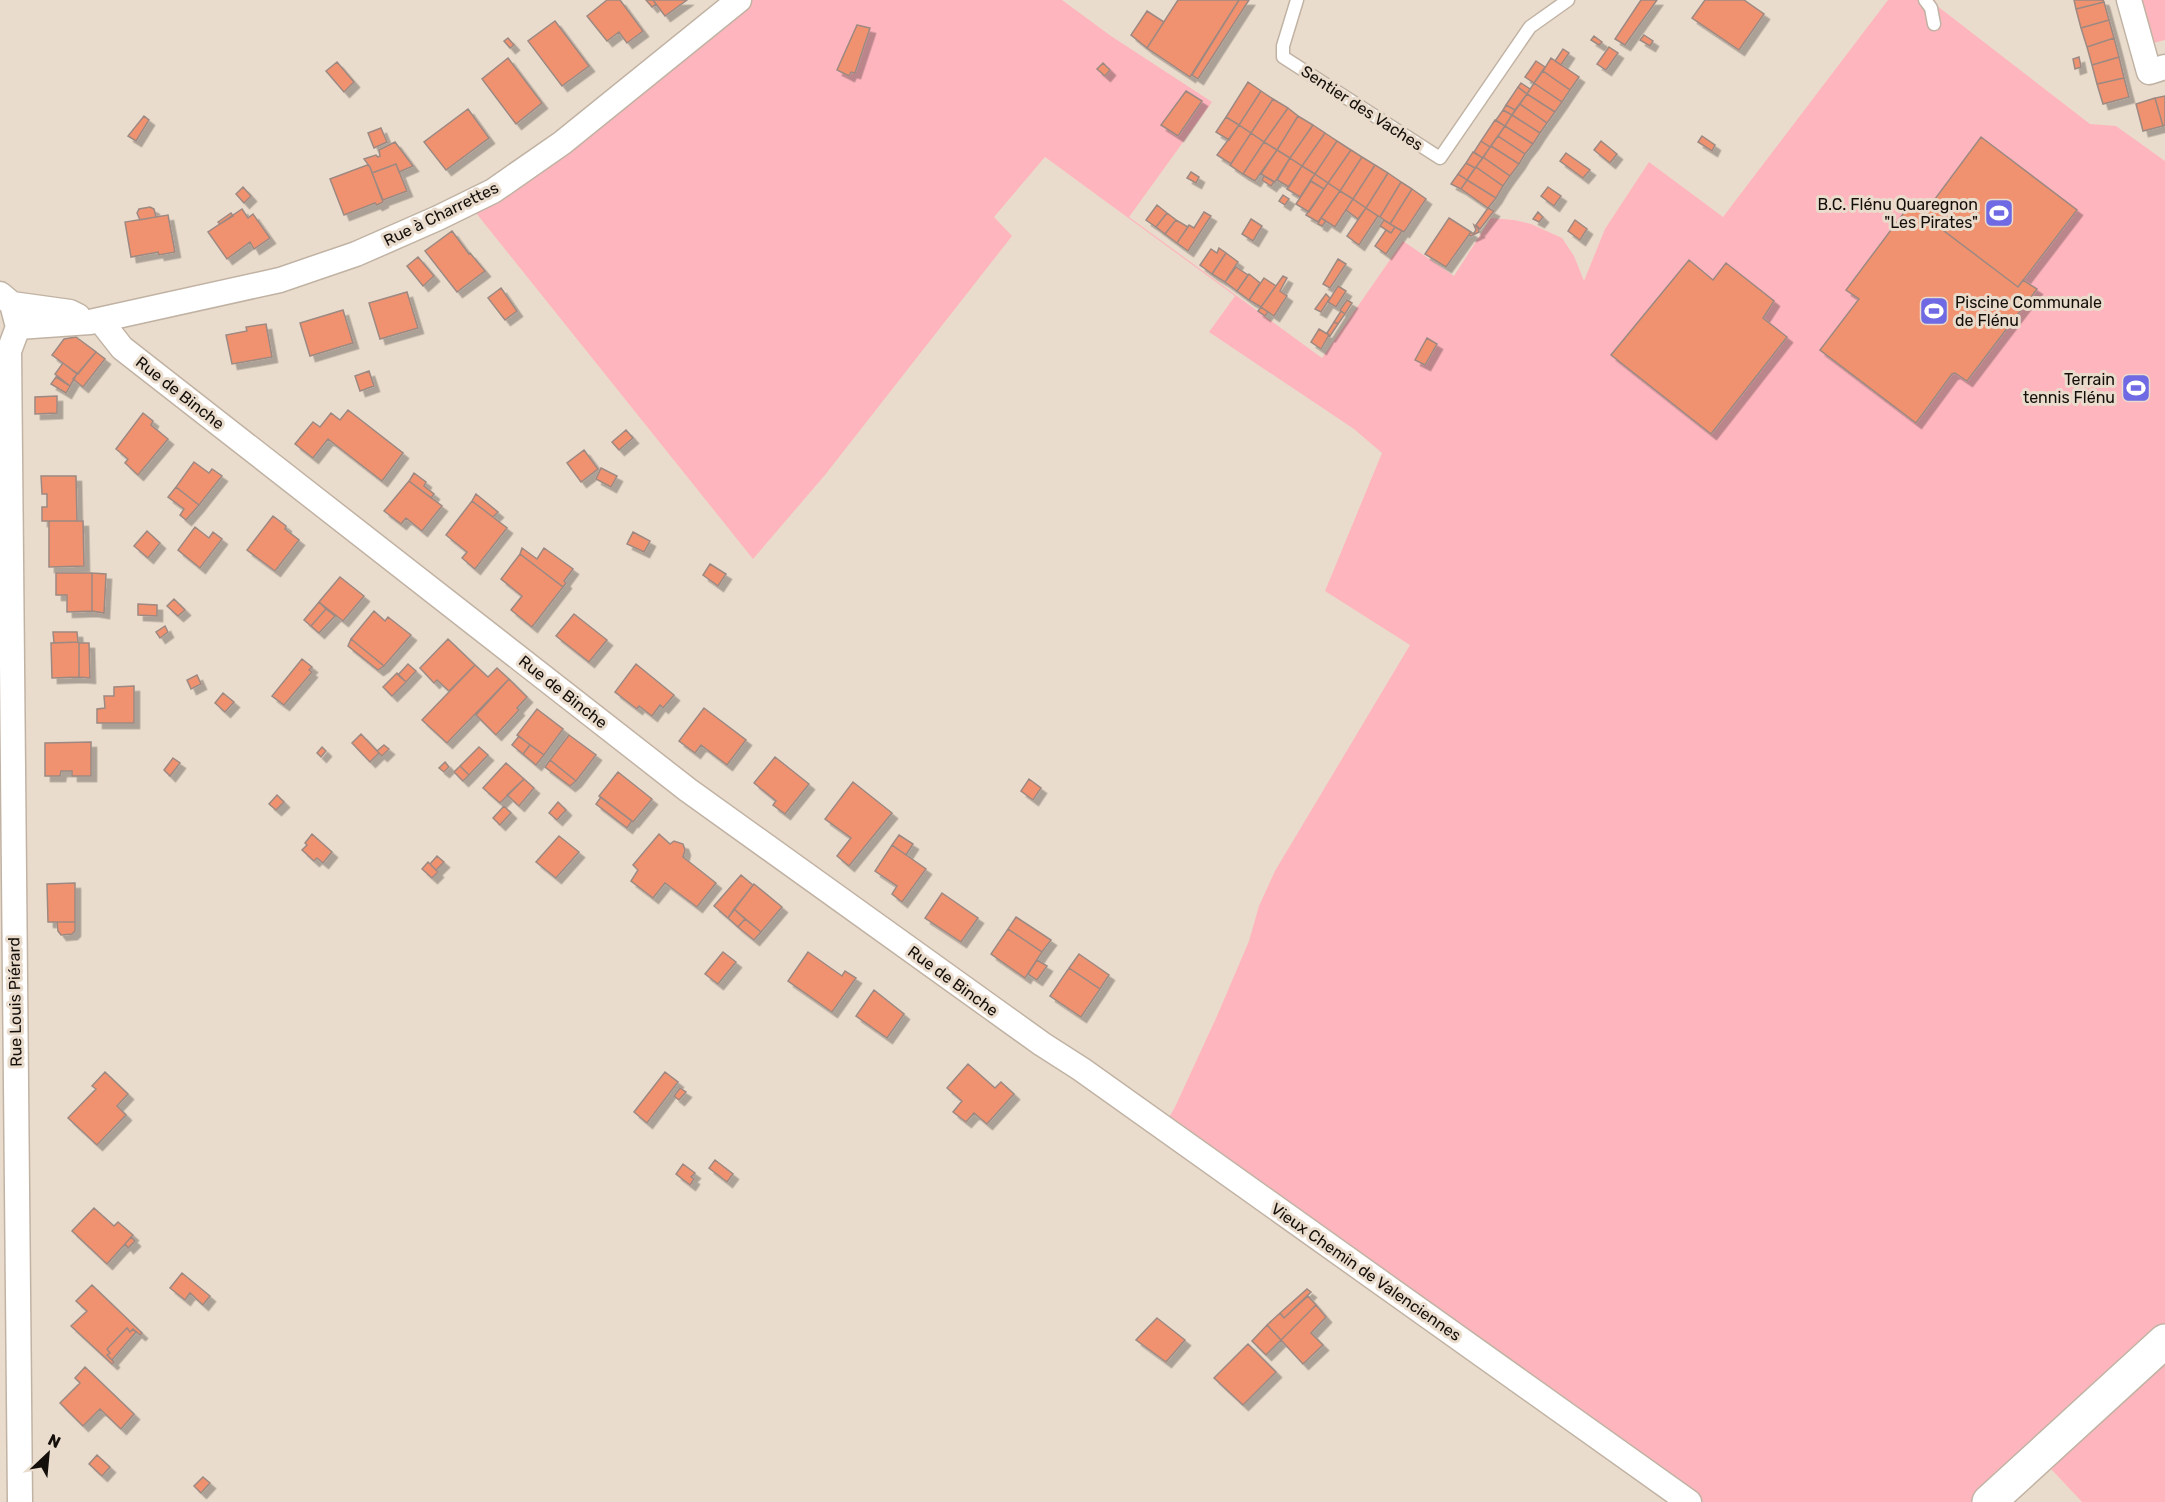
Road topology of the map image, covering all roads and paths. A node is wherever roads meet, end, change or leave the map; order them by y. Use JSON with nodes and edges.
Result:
{"nodes":[{"id":1,"x":739,"y":0,"type":"edge"},
{"id":2,"x":1298,"y":0,"type":"edge"},
{"id":3,"x":1568,"y":0,"type":"edge"},
{"id":4,"x":1925,"y":0,"type":"edge"},
{"id":5,"x":2129,"y":0,"type":"edge"},
{"id":6,"x":1934,"y":24,"type":"dead end"},
{"id":7,"x":2165,"y":67,"type":"edge"},
{"id":8,"x":10,"y":308,"type":"edge"},
{"id":9,"x":95,"y":321,"type":"junction"},
{"id":10,"x":4,"y":354,"type":"edge"},
{"id":11,"x":1042,"y":1044,"type":"joint"},
{"id":12,"x":2165,"y":1341,"type":"edge"},
{"id":13,"x":20,"y":1502,"type":"edge"},
{"id":14,"x":1689,"y":1502,"type":"edge"},
{"id":15,"x":1989,"y":1502,"type":"edge"}],
"edges":[{"from":1,"to":9,"type":"street","name":"Rue à Charrettes"},
{"from":2,"to":3,"type":"lane","name":"Sentier des Vaches"},
{"from":4,"to":6,"type":"lane"},
{"from":5,"to":7,"type":"street"},
{"from":8,"to":9,"type":"street"},
{"from":8,"to":10,"type":"street","name":"Rue Louis Piérard"},
{"from":9,"to":11,"type":"street","name":"Rue de Binche"},
{"from":10,"to":13,"type":"street","name":"Rue Louis Piérard"},
{"from":11,"to":14,"type":"street","name":"Vieux Chemin de Valenciennes"},
{"from":12,"to":15,"type":"street"}]}
